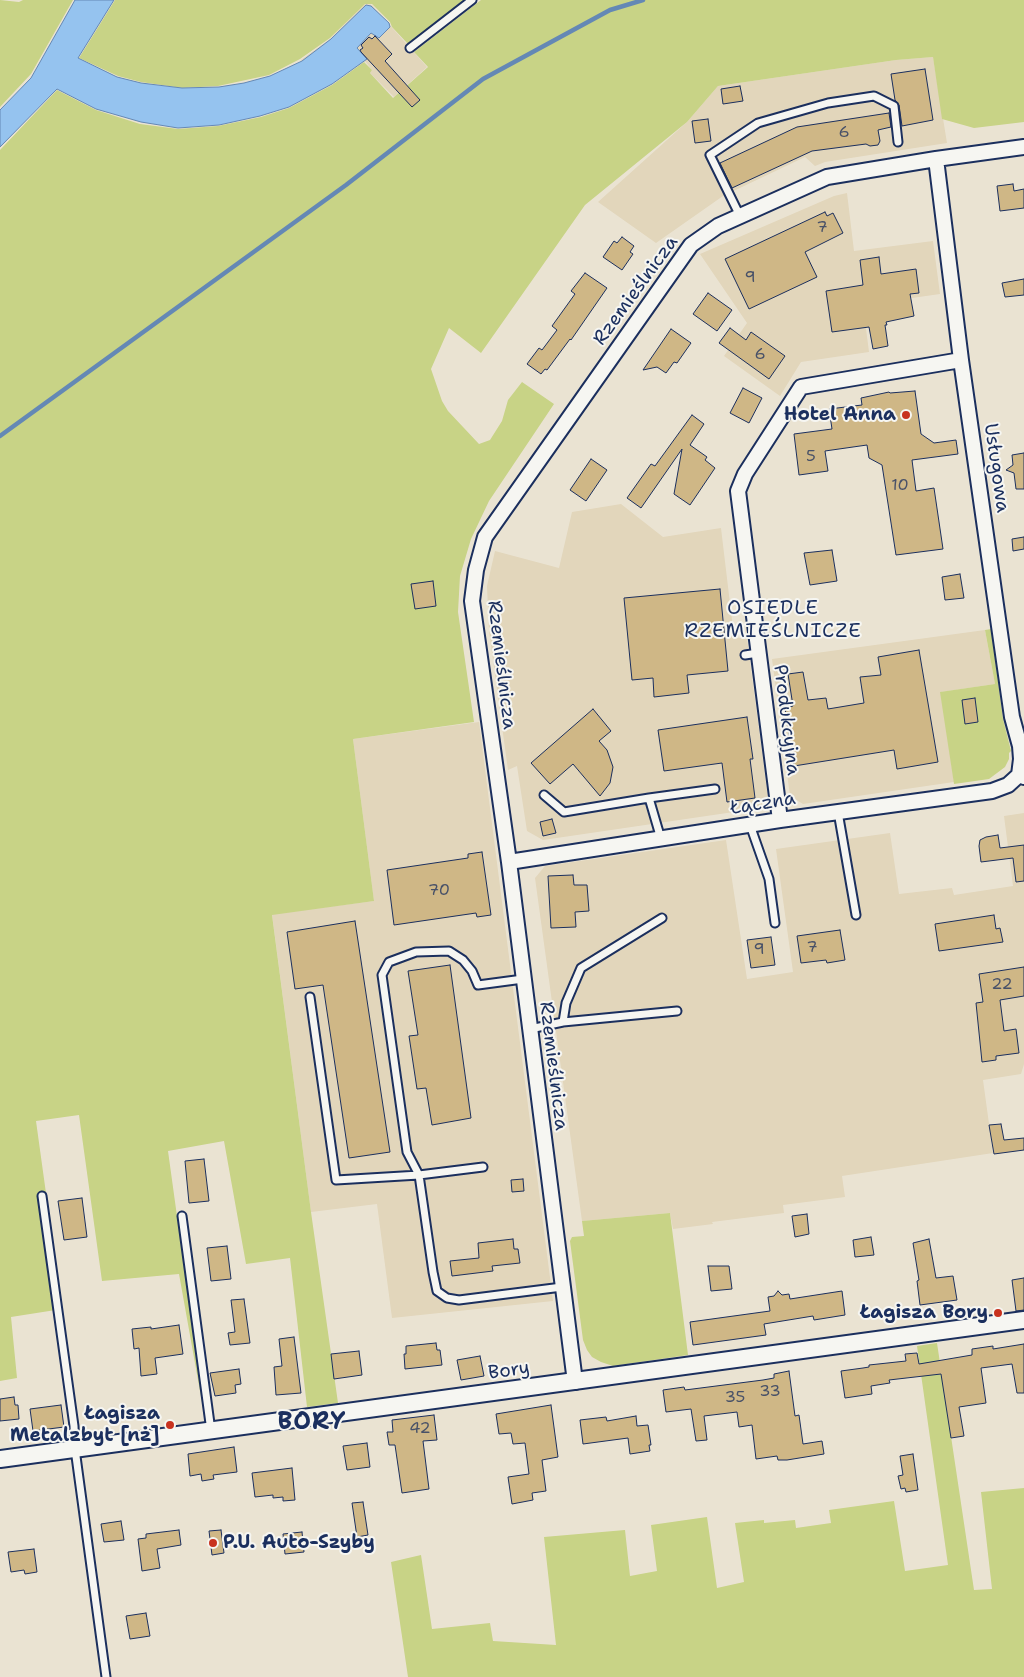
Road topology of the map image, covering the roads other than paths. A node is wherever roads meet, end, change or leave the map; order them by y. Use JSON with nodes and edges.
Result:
{"nodes":[{"id":1,"x":472,"y":0,"type":"edge"},
{"id":2,"x":410,"y":48,"type":"dead end"},
{"id":3,"x":898,"y":142,"type":"dead end"},
{"id":4,"x":1024,"y":147,"type":"edge"},
{"id":5,"x":936,"y":159,"type":"junction"},
{"id":6,"x":740,"y":216,"type":"junction"},
{"id":7,"x":961,"y":360,"type":"junction"},
{"id":8,"x":1022,"y":776,"type":"edge"},
{"id":9,"x":715,"y":788,"type":"dead end"},
{"id":10,"x":544,"y":795,"type":"dead end"},
{"id":11,"x":648,"y":798,"type":"junction"},
{"id":12,"x":838,"y":812,"type":"junction"},
{"id":13,"x":780,"y":820,"type":"junction"},
{"id":14,"x":750,"y":825,"type":"junction"},
{"id":15,"x":661,"y":839,"type":"junction"},
{"id":16,"x":509,"y":862,"type":"junction"},
{"id":17,"x":856,"y":915,"type":"dead end"},
{"id":18,"x":662,"y":918,"type":"dead end"},
{"id":19,"x":775,"y":923,"type":"dead end"},
{"id":20,"x":524,"y":979,"type":"junction"},
{"id":21,"x":310,"y":997,"type":"dead end"},
{"id":22,"x":677,"y":1011,"type":"dead end"},
{"id":23,"x":563,"y":1022,"type":"junction"},
{"id":24,"x":529,"y":1029,"type":"junction"},
{"id":25,"x":483,"y":1167,"type":"dead end"},
{"id":26,"x":420,"y":1175,"type":"junction"},
{"id":27,"x":42,"y":1196,"type":"dead end"},
{"id":28,"x":182,"y":1216,"type":"dead end"},
{"id":29,"x":562,"y":1287,"type":"junction"},
{"id":30,"x":1024,"y":1320,"type":"edge"},
{"id":31,"x":575,"y":1382,"type":"junction"},
{"id":32,"x":211,"y":1431,"type":"junction"},
{"id":33,"x":75,"y":1449,"type":"junction"},
{"id":34,"x":0,"y":1460,"type":"edge"},
{"id":35,"x":106,"y":1677,"type":"edge"}],
"edges":[{"from":1,"to":2,"type":"lane"},
{"from":3,"to":6,"type":"lane"},
{"from":4,"to":5,"type":"street","name":"Rzemieślnicza"},
{"from":5,"to":6,"type":"street","name":"Rzemieślnicza"},
{"from":5,"to":7,"type":"street","name":"Usługowa"},
{"from":6,"to":16,"type":"street","name":"Rzemieślnicza"},
{"from":7,"to":8,"type":"street","name":"Usługowa"},
{"from":7,"to":13,"type":"street","name":"Produkcyjna"},
{"from":8,"to":12,"type":"street","name":"Łączna"},
{"from":9,"to":11,"type":"lane"},
{"from":10,"to":11,"type":"lane"},
{"from":11,"to":15,"type":"lane"},
{"from":12,"to":13,"type":"street","name":"Łączna"},
{"from":12,"to":17,"type":"lane"},
{"from":13,"to":14,"type":"street","name":"Łączna"},
{"from":14,"to":15,"type":"street","name":"Łączna"},
{"from":14,"to":19,"type":"lane"},
{"from":15,"to":16,"type":"street","name":"Łączna"},
{"from":16,"to":20,"type":"street","name":"Rzemieślnicza"},
{"from":18,"to":23,"type":"lane"},
{"from":20,"to":24,"type":"street","name":"Rzemieślnicza"},
{"from":20,"to":26,"type":"lane"},
{"from":21,"to":26,"type":"lane"},
{"from":22,"to":23,"type":"lane"},
{"from":23,"to":24,"type":"lane"},
{"from":24,"to":29,"type":"street","name":"Rzemieślnicza"},
{"from":25,"to":26,"type":"lane"},
{"from":26,"to":29,"type":"lane"},
{"from":27,"to":33,"type":"lane"},
{"from":28,"to":32,"type":"lane"},
{"from":29,"to":31,"type":"street","name":"Rzemieślnicza"},
{"from":30,"to":31,"type":"street","name":"Bory"},
{"from":31,"to":32,"type":"street","name":"Bory"},
{"from":32,"to":33,"type":"street","name":"Bory"},
{"from":33,"to":34,"type":"street","name":"Bory"},
{"from":33,"to":35,"type":"lane"}]}
